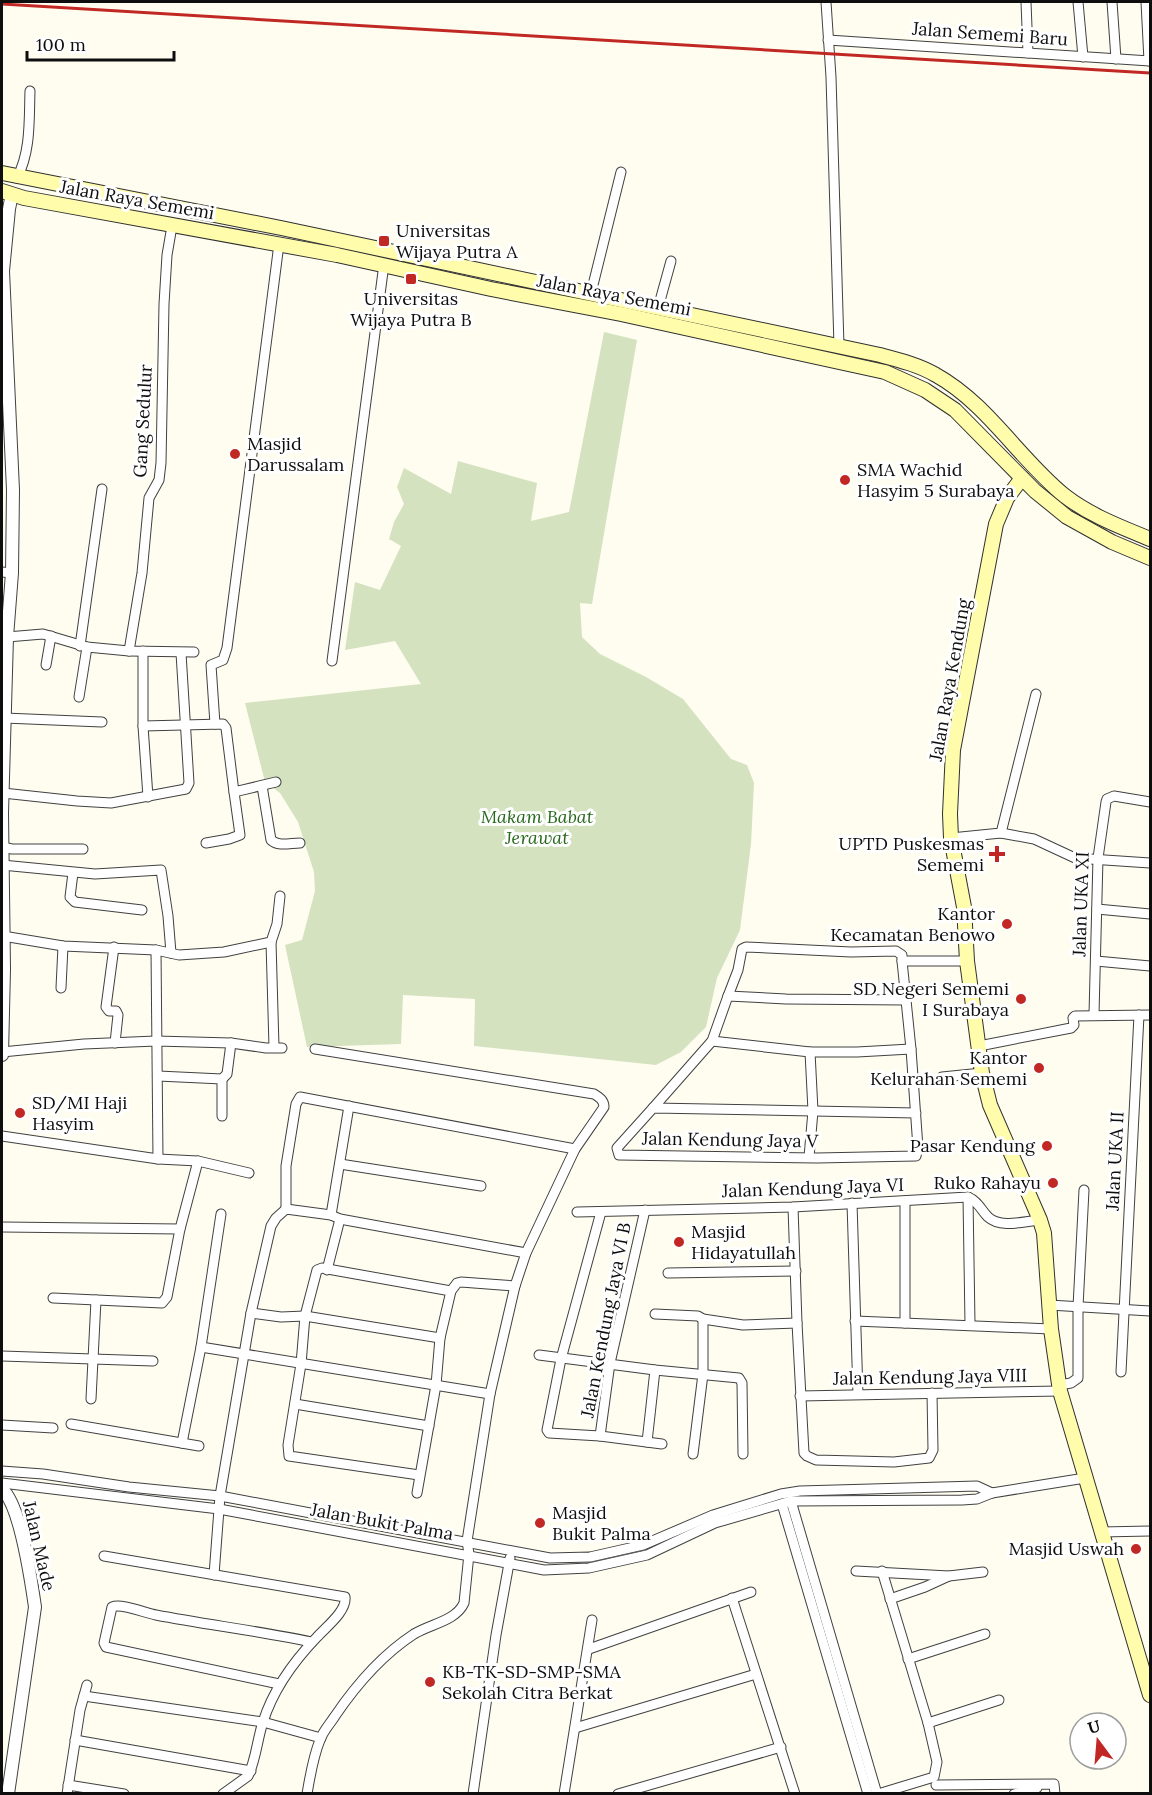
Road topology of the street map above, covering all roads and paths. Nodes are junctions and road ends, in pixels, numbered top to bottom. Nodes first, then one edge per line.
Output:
1 (826, 2) edge
2 (1026, 2) edge
3 (1078, 2) edge
4 (1112, 2) edge
5 (1146, 2) edge
6 (828, 40) junction
7 (1028, 53) junction
8 (1083, 57) junction
9 (1116, 58) junction
10 (1150, 61) edge
11 (30, 91) dead end
12 (621, 172) dead end
13 (2, 174) edge
14 (17, 177) junction
15 (7, 202) edge
16 (171, 232) junction
17 (278, 251) junction
18 (671, 261) dead end
19 (383, 271) junction
20 (493, 273) junction
21 (491, 289) junction
22 (591, 293) junction
23 (622, 307) junction
24 (658, 308) junction
25 (839, 346) junction
26 (1022, 478) junction
27 (102, 489) dead end
28 (7, 490) edge
29 (1150, 539) edge
30 (1150, 558) edge
31 (7, 572) edge
32 (51, 636) junction
33 (7, 637) junction
34 (84, 646) junction
35 (129, 651) junction
36 (143, 651) junction
37 (181, 652) junction
38 (194, 652) dead end
39 (4, 661) edge
40 (332, 661) dead end
41 (46, 665) dead end
42 (1036, 694) dead end
43 (79, 697) dead end
44 (4, 717) junction
45 (102, 722) dead end
46 (215, 724) junction
47 (186, 725) junction
48 (143, 726) junction
49 (276, 782) dead end
50 (262, 786) junction
51 (234, 792) junction
52 (3, 793) edge
53 (148, 797) junction
54 (1150, 802) edge
55 (1001, 833) junction
56 (951, 838) junction
57 (206, 843) dead end
58 (300, 843) dead end
59 (2, 847) edge
60 (84, 849) dead end
61 (1098, 858) junction
62 (1150, 863) edge
63 (2, 865) edge
64 (73, 873) junction
65 (2, 894) edge
66 (280, 896) dead end
67 (1097, 909) junction
68 (142, 910) dead end
69 (1150, 914) edge
70 (3, 936) junction
71 (271, 942) junction
72 (63, 946) junction
73 (114, 947) junction
74 (156, 950) junction
75 (171, 953) junction
76 (902, 961) junction
77 (967, 961) junction
78 (1096, 961) junction
79 (1150, 966) edge
80 (3, 969) edge
81 (61, 988) dead end
82 (728, 996) junction
83 (905, 1000) junction
84 (1094, 1014) junction
85 (1139, 1015) junction
86 (1150, 1015) edge
87 (156, 1041) junction
88 (712, 1041) junction
89 (115, 1043) junction
90 (231, 1043) junction
91 (979, 1047) junction
92 (315, 1049) dead end
93 (911, 1049) junction
94 (810, 1052) junction
95 (2, 1053) edge
96 (982, 1072) junction
97 (158, 1076) junction
98 (942, 1077) dead end
99 (222, 1079) junction
100 (349, 1106) junction
101 (653, 1108) junction
102 (813, 1111) junction
103 (916, 1113) junction
104 (222, 1116) dead end
105 (2, 1136) edge
106 (575, 1149) junction
107 (809, 1157) junction
108 (158, 1159) junction
109 (198, 1161) junction
110 (340, 1164) junction
111 (249, 1173) dead end
112 (481, 1186) dead end
113 (1084, 1190) dead end
114 (968, 1197) junction
115 (905, 1201) junction
116 (852, 1203) junction
117 (794, 1207) junction
118 (286, 1209) junction
119 (645, 1210) junction
120 (577, 1212) dead end
121 (601, 1212) junction
122 (221, 1214) dead end
123 (336, 1217) junction
124 (1040, 1220) junction
125 (2, 1227) edge
126 (180, 1229) junction
127 (526, 1253) junction
128 (327, 1270) junction
129 (796, 1271) junction
130 (668, 1273) dead end
131 (515, 1286) junction
132 (451, 1291) junction
133 (53, 1298) dead end
134 (96, 1300) junction
135 (1049, 1305) junction
136 (1078, 1307) junction
137 (1124, 1310) junction
138 (1150, 1311) edge
139 (251, 1313) junction
140 (655, 1314) dead end
141 (305, 1316) junction
142 (703, 1319) junction
143 (855, 1321) junction
144 (796, 1323) junction
145 (905, 1323) junction
146 (970, 1324) junction
147 (1051, 1329) junction
148 (440, 1338) junction
149 (201, 1347) junction
150 (245, 1354) junction
151 (2, 1356) edge
152 (539, 1356) dead end
153 (94, 1359) junction
154 (561, 1359) junction
155 (153, 1361) dead end
156 (610, 1363) junction
157 (301, 1364) junction
158 (656, 1370) junction
159 (1121, 1372) dead end
160 (703, 1374) junction
161 (436, 1385) junction
162 (1060, 1388) junction
163 (932, 1393) junction
164 (490, 1394) junction
165 (858, 1394) junction
166 (800, 1396) junction
167 (91, 1399) dead end
168 (295, 1404) junction
169 (71, 1424) dead end
170 (2, 1425) edge
171 (429, 1426) junction
172 (53, 1428) dead end
173 (600, 1436) junction
174 (647, 1442) junction
175 (182, 1443) junction
176 (662, 1444) dead end
177 (199, 1446) dead end
178 (693, 1454) dead end
179 (743, 1454) dead end
180 (2, 1471) edge
181 (419, 1475) junction
182 (1085, 1478) junction
183 (2, 1483) edge
184 (2, 1489) edge
185 (866, 1489) junction
186 (992, 1492) junction
187 (417, 1493) dead end
188 (220, 1496) junction
189 (864, 1500) junction
190 (787, 1503) junction
191 (219, 1509) junction
192 (1150, 1531) edge
193 (1101, 1532) junction
194 (467, 1541) junction
195 (643, 1545) junction
196 (506, 1549) junction
197 (473, 1555) junction
198 (104, 1556) dead end
199 (647, 1556) junction
200 (505, 1562) junction
201 (856, 1571) dead end
202 (882, 1571) junction
203 (983, 1572) dead end
204 (214, 1575) junction
205 (949, 1576) junction
206 (751, 1592) dead end
207 (732, 1598) junction
208 (890, 1599) junction
209 (592, 1620) dead end
210 (985, 1634) dead end
211 (311, 1642) junction
212 (589, 1649) junction
213 (908, 1659) junction
214 (756, 1674) junction
215 (279, 1684) junction
216 (87, 1685) dead end
217 (1150, 1695) edge
218 (84, 1696) junction
219 (999, 1700) dead end
220 (263, 1722) junction
221 (928, 1723) junction
222 (575, 1728) junction
223 (321, 1738) junction
224 (75, 1740) junction
225 (780, 1747) junction
226 (251, 1771) junction
227 (936, 1785) edge
228 (1055, 1789) edge
229 (67, 1790) edge
230 (8, 1794) edge
231 (124, 1794) edge
232 (224, 1794) edge
233 (307, 1794) edge
234 (473, 1794) edge
235 (564, 1794) edge
236 (618, 1794) edge
237 (795, 1794) edge
238 (868, 1794) edge
239 (878, 1794) edge
240 (1014, 1794) edge

1 - 6 street
2 - 7 street
3 - 8 street
4 - 9 street
5 - 10 street
6 - 7 street, Jalan Sememi Baru
6 - 25 street
7 - 8 street, Jalan Sememi Baru
8 - 9 street, Jalan Sememi Baru
9 - 10 street, Jalan Sememi Baru
11 - 14 street
12 - 22 street
13 - 14 main road, Jalan Raya Sememi
14 - 20 main road, Jalan Raya Sememi
15 - 16 main road, Jalan Raya Sememi
15 - 28 street
16 - 17 main road, Jalan Raya Sememi
16 - 35 street, Gang Sedulur
17 - 19 main road, Jalan Raya Sememi
17 - 46 street
18 - 24 street
19 - 21 main road, Jalan Raya Sememi
19 - 40 street
20 - 21 main road
20 - 22 main road, Jalan Raya Sememi
21 - 23 main road, Jalan Raya Sememi
22 - 23 main road, Jalan Raya Sememi
23 - 24 main road, Jalan Raya Sememi
23 - 26 main road, Jalan Raya Sememi
24 - 25 main road, Jalan Raya Sememi
25 - 29 main road, Jalan Raya Sememi
26 - 30 main road, Jalan Raya Sememi
26 - 56 main road, Jalan Raya Kendung
27 - 34 street
28 - 31 street
31 - 33 street
32 - 33 street
32 - 34 street
32 - 41 street
33 - 39 street
34 - 35 street
34 - 43 street
35 - 36 street
36 - 37 street
36 - 48 street
37 - 38 street
37 - 47 street
39 - 44 street
42 - 55 street
44 - 45 street
44 - 52 street
46 - 47 street
46 - 51 street
47 - 48 street
47 - 53 street
48 - 53 street
49 - 50 street
50 - 51 street
50 - 58 street
51 - 57 street
52 - 53 street
52 - 59 street
54 - 61 street, Jalan UKA XI
55 - 56 street
55 - 61 street
56 - 77 main road, Jalan Raya Kendung
59 - 60 street
59 - 63 street
61 - 62 street
61 - 67 street, Jalan UKA XI
63 - 64 street
63 - 65 street
64 - 68 street
64 - 75 street
65 - 70 street
66 - 71 street
67 - 69 street
67 - 78 street, Jalan UKA XI
70 - 72 street
70 - 80 street
71 - 75 street
71 - 90 street
72 - 73 street
72 - 81 street
73 - 74 street
73 - 89 street
74 - 75 street
74 - 87 street
76 - 77 street
76 - 82 street
76 - 83 street
77 - 91 main road, Jalan Raya Kendung
78 - 79 street
78 - 84 street, Jalan UKA XI
80 - 95 street
82 - 83 street
82 - 88 street
83 - 93 street
84 - 85 street
84 - 91 street
85 - 86 street
85 - 137 street, Jalan UKA II
87 - 89 street
87 - 90 street
87 - 97 street
88 - 94 street
88 - 101 street
89 - 95 street
90 - 99 street
91 - 96 main road, Jalan Raya Kendung
92 - 106 street
93 - 94 street
93 - 103 street
94 - 102 street
96 - 98 street
96 - 124 main road, Jalan Raya Kendung
97 - 99 street
97 - 108 street
99 - 104 street
100 - 106 street
100 - 110 street
100 - 118 street
101 - 102 street, Jalan Kendung Jaya V
101 - 107 street, Jalan Kendung Jaya V
102 - 103 street, Jalan Kendung Jaya V
102 - 107 street
103 - 107 street, Jalan Kendung Jaya V
105 - 108 street
106 - 127 street
108 - 109 street
109 - 111 street
109 - 126 street
110 - 112 street
110 - 123 street
113 - 136 street
114 - 115 street, Jalan Kendung Jaya VI
114 - 124 street
114 - 146 street
115 - 116 street, Jalan Kendung Jaya VI
115 - 145 street
116 - 117 street, Jalan Kendung Jaya VI
116 - 143 street
117 - 119 street, Jalan Kendung Jaya VI
117 - 129 street
118 - 123 street
118 - 139 street
119 - 121 street, Jalan Kendung Jaya VI
119 - 156 street, Jalan Kendung Jaya VI B
120 - 121 street, Jalan Kendung Jaya VI
121 - 154 street
122 - 149 street
123 - 127 street
123 - 128 street
124 - 135 main road, Jalan Raya Kendung
125 - 126 street
126 - 134 street
127 - 131 street
128 - 132 street
128 - 141 street
129 - 130 street
129 - 144 street
131 - 132 street
131 - 164 street
132 - 148 street
133 - 134 street
134 - 153 street
135 - 136 street
135 - 147 main road, Jalan Raya Kendung
136 - 137 street
136 - 162 street
137 - 138 street
137 - 159 street, Jalan UKA II
139 - 141 street
139 - 150 street
140 - 142 street
141 - 148 street
141 - 157 street
142 - 144 street
142 - 160 street
143 - 145 street
143 - 165 street
144 - 166 street
145 - 146 street
146 - 147 street
147 - 162 main road, Jalan Raya Kendung
148 - 161 street
149 - 150 street
149 - 175 street
150 - 157 street
150 - 188 street
151 - 153 street
152 - 154 street
153 - 155 street
153 - 167 street
154 - 156 street
154 - 173 street
156 - 158 street
156 - 173 street, Jalan Kendung Jaya VI B
157 - 161 street
157 - 168 street
158 - 160 street
158 - 174 street
160 - 178 street
160 - 179 street
161 - 164 street
161 - 171 street
162 - 163 street, Jalan Kendung Jaya VIII
162 - 182 main road, Jalan Raya Kendung
163 - 165 street, Jalan Kendung Jaya VIII
163 - 166 street
164 - 194 street
165 - 166 street, Jalan Kendung Jaya VIII
168 - 171 street
168 - 181 street
169 - 175 street
170 - 172 street
171 - 181 street
173 - 174 street
174 - 176 street
175 - 177 street
180 - 188 street, Jalan Bukit Palma
181 - 187 street
182 - 186 street
182 - 193 main road, Jalan Raya Kendung
183 - 191 street, Jalan Bukit Palma
184 - 230 street, Jalan Made
185 - 186 street, Jalan Bukit Palma
185 - 189 street
185 - 195 street, Jalan Bukit Palma
186 - 189 street
188 - 191 street
188 - 194 street, Jalan Bukit Palma
189 - 190 street
190 - 199 street
190 - 238 street
190 - 239 street
191 - 197 street, Jalan Bukit Palma
191 - 204 street
192 - 193 street
193 - 217 main road, Jalan Raya Kendung
194 - 196 street, Jalan Bukit Palma
194 - 197 street
195 - 196 street, Jalan Bukit Palma
195 - 199 street
196 - 200 street
197 - 200 street
197 - 223 street, Jalan Bukit Palma
198 - 204 street
199 - 200 street
200 - 234 street
201 - 202 street
202 - 205 street
202 - 208 street
203 - 205 street
204 - 211 street
205 - 208 street
206 - 207 street
207 - 212 street
207 - 214 street
208 - 213 street
209 - 212 street
210 - 213 street
211 - 215 street
211 - 215 street
212 - 222 street
213 - 221 street
214 - 222 street
214 - 225 street
215 - 220 street
216 - 218 street
218 - 220 street
218 - 224 street
219 - 221 street
220 - 223 street
220 - 226 street
221 - 227 street
222 - 235 street
223 - 233 street, Jalan Bukit Palma
224 - 226 street
224 - 229 street
225 - 236 street
225 - 237 street
226 - 232 street
227 - 228 street
227 - 239 street
228 - 240 street
229 - 231 street

